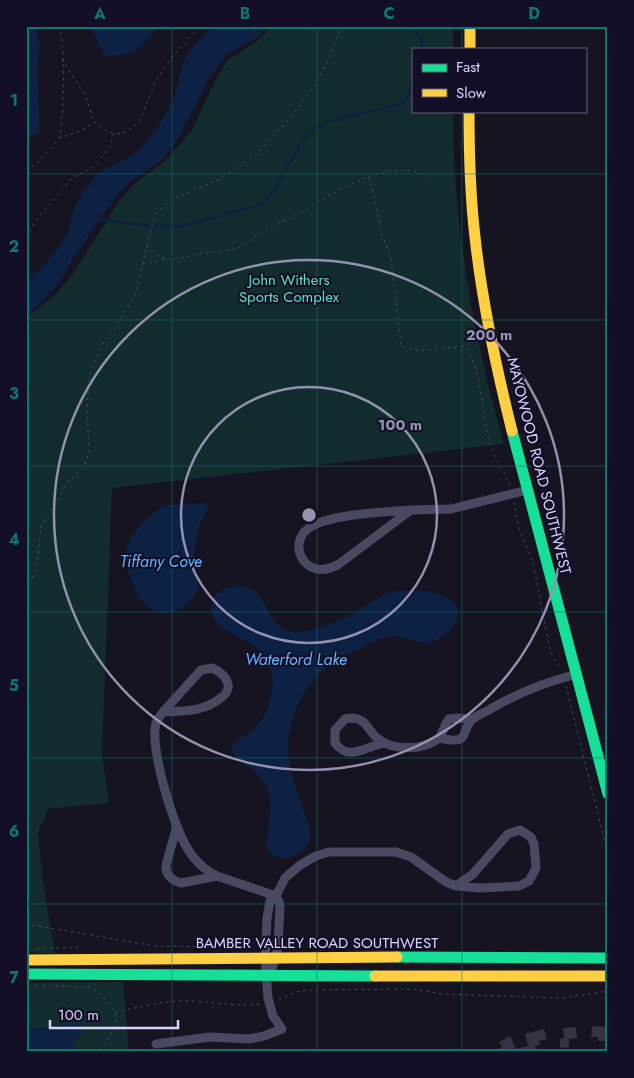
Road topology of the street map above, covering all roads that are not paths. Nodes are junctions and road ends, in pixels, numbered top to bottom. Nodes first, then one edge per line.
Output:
1 (470, 26) edge
2 (470, 48) edge
3 (470, 112) edge
4 (528, 490) junction
5 (411, 510) junction
6 (576, 674) junction
7 (163, 712) junction
8 (472, 719) junction
9 (440, 738) junction
10 (385, 743) junction
11 (608, 794) edge
12 (177, 826) junction
13 (217, 876) junction
14 (456, 886) junction
15 (276, 896) junction
16 (30, 955) edge
17 (277, 957) junction
18 (265, 958) junction
19 (608, 958) edge
20 (26, 974) edge
21 (267, 976) junction
22 (608, 976) edge
23 (156, 1044) dead end

1 - 2 main road
3 - 4 main road, MAYOWOOD ROAD SOUTHWEST
4 - 5 street
4 - 6 main road, MAYOWOOD ROAD SOUTHWEST
5 - 5 street
6 - 8 street
6 - 11 main road, MAYOWOOD ROAD SOUTHWEST
7 - 7 street
7 - 12 street
8 - 9 street
8 - 9 street
9 - 10 street
10 - 10 street
12 - 13 street
12 - 13 street
13 - 15 street
14 - 14 street
14 - 15 street
15 - 17 street
15 - 18 street
16 - 18 main road, BAMBER VALLEY ROAD SOUTHWEST
17 - 18 main road, BAMBER VALLEY ROAD SOUTHWEST
17 - 19 main road, BAMBER VALLEY ROAD SOUTHWEST
17 - 21 street
18 - 21 street
20 - 21 main road
21 - 22 main road
21 - 23 street

